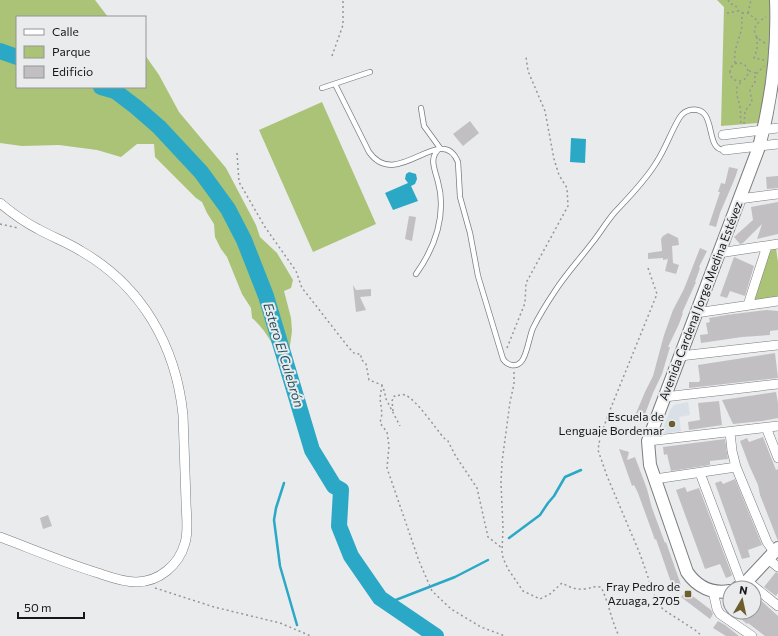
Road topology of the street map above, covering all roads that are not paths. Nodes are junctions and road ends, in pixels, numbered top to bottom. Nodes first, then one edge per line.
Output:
1 (776, 4) edge
2 (370, 72) dead end
3 (335, 84) junction
4 (322, 88) dead end
5 (421, 108) dead end
6 (778, 128) edge
7 (764, 130) junction
8 (723, 135) dead end
9 (778, 144) edge
10 (759, 147) junction
11 (440, 148) junction
12 (725, 150) joint
13 (778, 194) edge
14 (739, 199) junction
15 (0, 203) edge
16 (778, 244) edge
17 (767, 246) junction
18 (719, 253) junction
19 (416, 274) dead end
20 (778, 301) edge
21 (748, 305) junction
22 (696, 313) junction
23 (778, 345) edge
24 (680, 356) junction
25 (778, 384) edge
26 (664, 397) junction
27 (778, 426) edge
28 (766, 428) junction
29 (730, 432) junction
30 (648, 442) junction
31 (778, 458) edge
32 (736, 467) junction
33 (700, 473) junction
34 (655, 480) junction
35 (0, 537) edge
36 (773, 553) edge
37 (778, 567) edge
38 (740, 580) edge
39 (747, 580) edge
40 (713, 591) junction
41 (722, 591) edge
42 (762, 597) edge
43 (778, 606) edge
44 (752, 636) edge

1 - 7 street, Avenida Cardenal Jorge Medina Estévez
2 - 3 lane
3 - 4 lane
3 - 11 lane
5 - 11 lane
6 - 7 street
7 - 8 street
7 - 10 street, Avenida Cardenal Jorge Medina Estévez
9 - 10 street
10 - 12 street
10 - 14 street, Avenida Cardenal Jorge Medina Estévez
11 - 12 lane
11 - 19 lane
13 - 14 street
14 - 18 street, Avenida Cardenal Jorge Medina Estévez
15 - 35 street
16 - 17 street
17 - 18 street
17 - 21 street
18 - 22 street, Avenida Cardenal Jorge Medina Estévez
20 - 21 street
21 - 22 street
22 - 24 street, Avenida Cardenal Jorge Medina Estévez
23 - 24 street
24 - 26 street, Avenida Cardenal Jorge Medina Estévez
25 - 26 street
26 - 30 street, Avenida Cardenal Jorge Medina Estévez
27 - 28 street
28 - 29 street
28 - 31 street
29 - 30 street
29 - 32 street
30 - 34 street, Avenida Cardenal Jorge Medina Estévez
32 - 33 street
32 - 36 street
33 - 34 street
33 - 38 street
34 - 40 street, Avenida Cardenal Jorge Medina Estévez
36 - 37 street
36 - 39 street
40 - 41 street, Avenida Cardenal Jorge Medina Estévez
40 - 44 street
42 - 43 street

